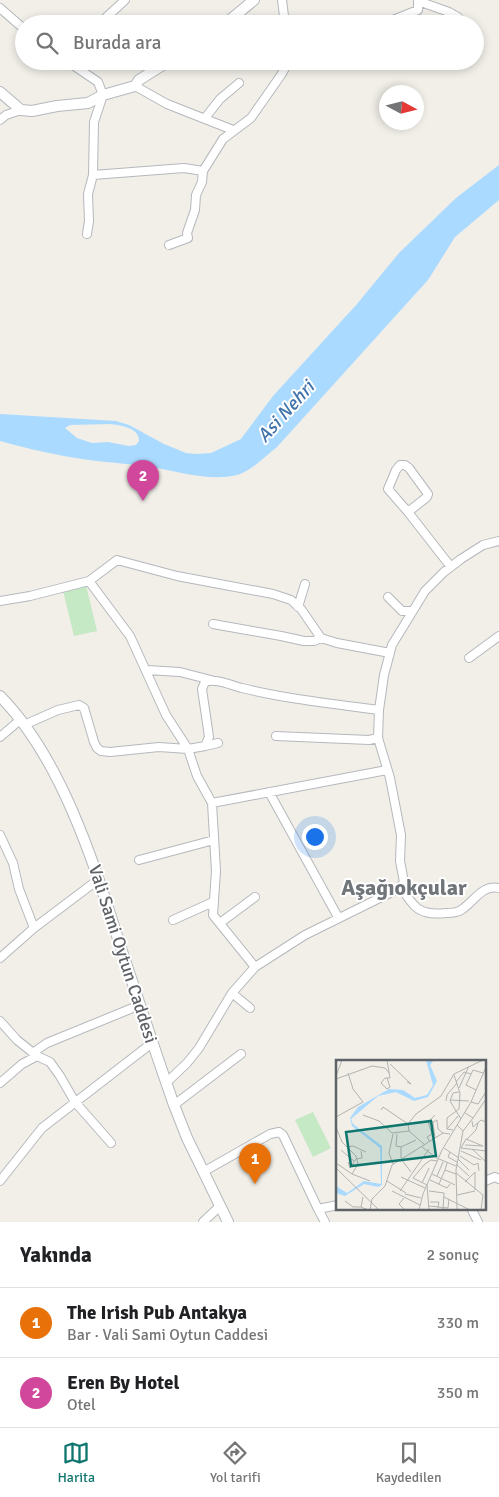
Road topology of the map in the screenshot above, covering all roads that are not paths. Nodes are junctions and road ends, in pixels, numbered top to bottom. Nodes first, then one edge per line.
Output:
1 (125, 0) edge
2 (254, 0) edge
3 (282, 0) edge
4 (418, 0) edge
5 (0, 8) edge
6 (109, 15) edge
7 (236, 15) edge
8 (283, 15) edge
9 (406, 15) edge
10 (454, 15) edge
11 (15, 21) edge
12 (80, 70) edge
13 (155, 70) edge
14 (284, 70) edge
15 (238, 83) dead end
16 (135, 86) junction
17 (0, 92) edge
18 (103, 95) junction
19 (21, 110) junction
20 (204, 118) junction
21 (0, 120) edge
22 (233, 130) junction
23 (203, 171) junction
24 (92, 175) junction
25 (87, 234) dead end
26 (169, 245) dead end
27 (408, 512) junction
28 (498, 543) edge
29 (451, 567) junction
30 (89, 581) junction
31 (305, 584) dead end
32 (388, 598) dead end
33 (0, 601) edge
34 (298, 607) junction
35 (412, 612) junction
36 (213, 624) dead end
37 (499, 636) edge
38 (320, 638) junction
39 (390, 653) junction
40 (469, 658) dead end
41 (147, 670) junction
42 (211, 680) junction
43 (0, 696) edge
44 (379, 710) junction
45 (22, 723) junction
46 (276, 736) dead end
47 (0, 737) edge
48 (378, 738) junction
49 (218, 743) dead end
50 (205, 746) junction
51 (188, 749) junction
52 (387, 770) junction
53 (269, 792) junction
54 (212, 803) junction
55 (0, 835) edge
56 (214, 840) junction
57 (139, 860) dead end
58 (98, 879) junction
59 (400, 886) junction
60 (499, 887) edge
61 (255, 897) dead end
62 (213, 902) junction
63 (338, 918) junction
64 (173, 920) dead end
65 (220, 923) junction
66 (34, 928) junction
67 (0, 958) edge
68 (255, 967) junction
69 (232, 993) junction
70 (140, 1005) junction
71 (250, 1008) dead end
72 (0, 1022) edge
73 (152, 1043) junction
74 (36, 1054) junction
75 (241, 1054) dead end
76 (0, 1083) edge
77 (166, 1083) junction
78 (75, 1102) junction
79 (174, 1105) junction
80 (111, 1143) dead end
81 (204, 1172) junction
82 (498, 1177) edge
83 (0, 1181) edge
84 (486, 1181) edge
85 (336, 1205) edge
86 (220, 1206) junction
87 (318, 1208) junction
88 (472, 1210) edge
89 (204, 1222) edge
90 (228, 1222) edge
91 (325, 1222) edge
92 (478, 1222) edge

1 - 6 street
2 - 7 street
3 - 8 street
4 - 9 street
4 - 10 street
5 - 11 street
12 - 18 street
13 - 16 street
14 - 22 street
15 - 20 street
16 - 18 street
16 - 20 street
17 - 19 street
18 - 19 street
18 - 24 street
19 - 21 street
20 - 22 street
22 - 23 street
23 - 24 street
23 - 26 street
24 - 25 street
27 - 27 street
27 - 29 street
28 - 29 street
29 - 35 street
30 - 33 street
30 - 34 street
30 - 41 street
31 - 34 street
32 - 35 street
34 - 38 street
35 - 39 street
36 - 38 street
37 - 40 street
38 - 39 street
39 - 44 street
41 - 42 street
41 - 51 street
42 - 44 street
42 - 50 street
43 - 45 street, Vali Sami Oytun Caddesi
44 - 48 street
45 - 47 street
45 - 51 street
45 - 58 street, Vali Sami Oytun Caddesi
46 - 48 street
48 - 52 street
49 - 50 street
50 - 51 street
51 - 54 street
52 - 53 street
52 - 59 street
53 - 54 street
53 - 63 street
54 - 56 street
55 - 66 street
56 - 57 street
56 - 62 street
58 - 66 street
58 - 70 street, Vali Sami Oytun Caddesi
59 - 60 street
59 - 63 street
61 - 65 street
62 - 64 street
62 - 65 street
63 - 68 street
65 - 68 street
66 - 67 street
68 - 69 street
69 - 71 street
69 - 77 street
70 - 73 street, Vali Sami Oytun Caddesi
70 - 74 street
72 - 74 street
73 - 77 street, Vali Sami Oytun Caddesi
73 - 78 street
74 - 76 street
74 - 78 street
75 - 79 street
77 - 79 street, Vali Sami Oytun Caddesi
78 - 80 street
78 - 83 street
79 - 81 street, Vali Sami Oytun Caddesi
81 - 86 street, Vali Sami Oytun Caddesi
81 - 87 street
82 - 84 street
85 - 87 street
86 - 89 street
86 - 90 street, Vali Sami Oytun Caddesi
87 - 91 street
88 - 92 street

